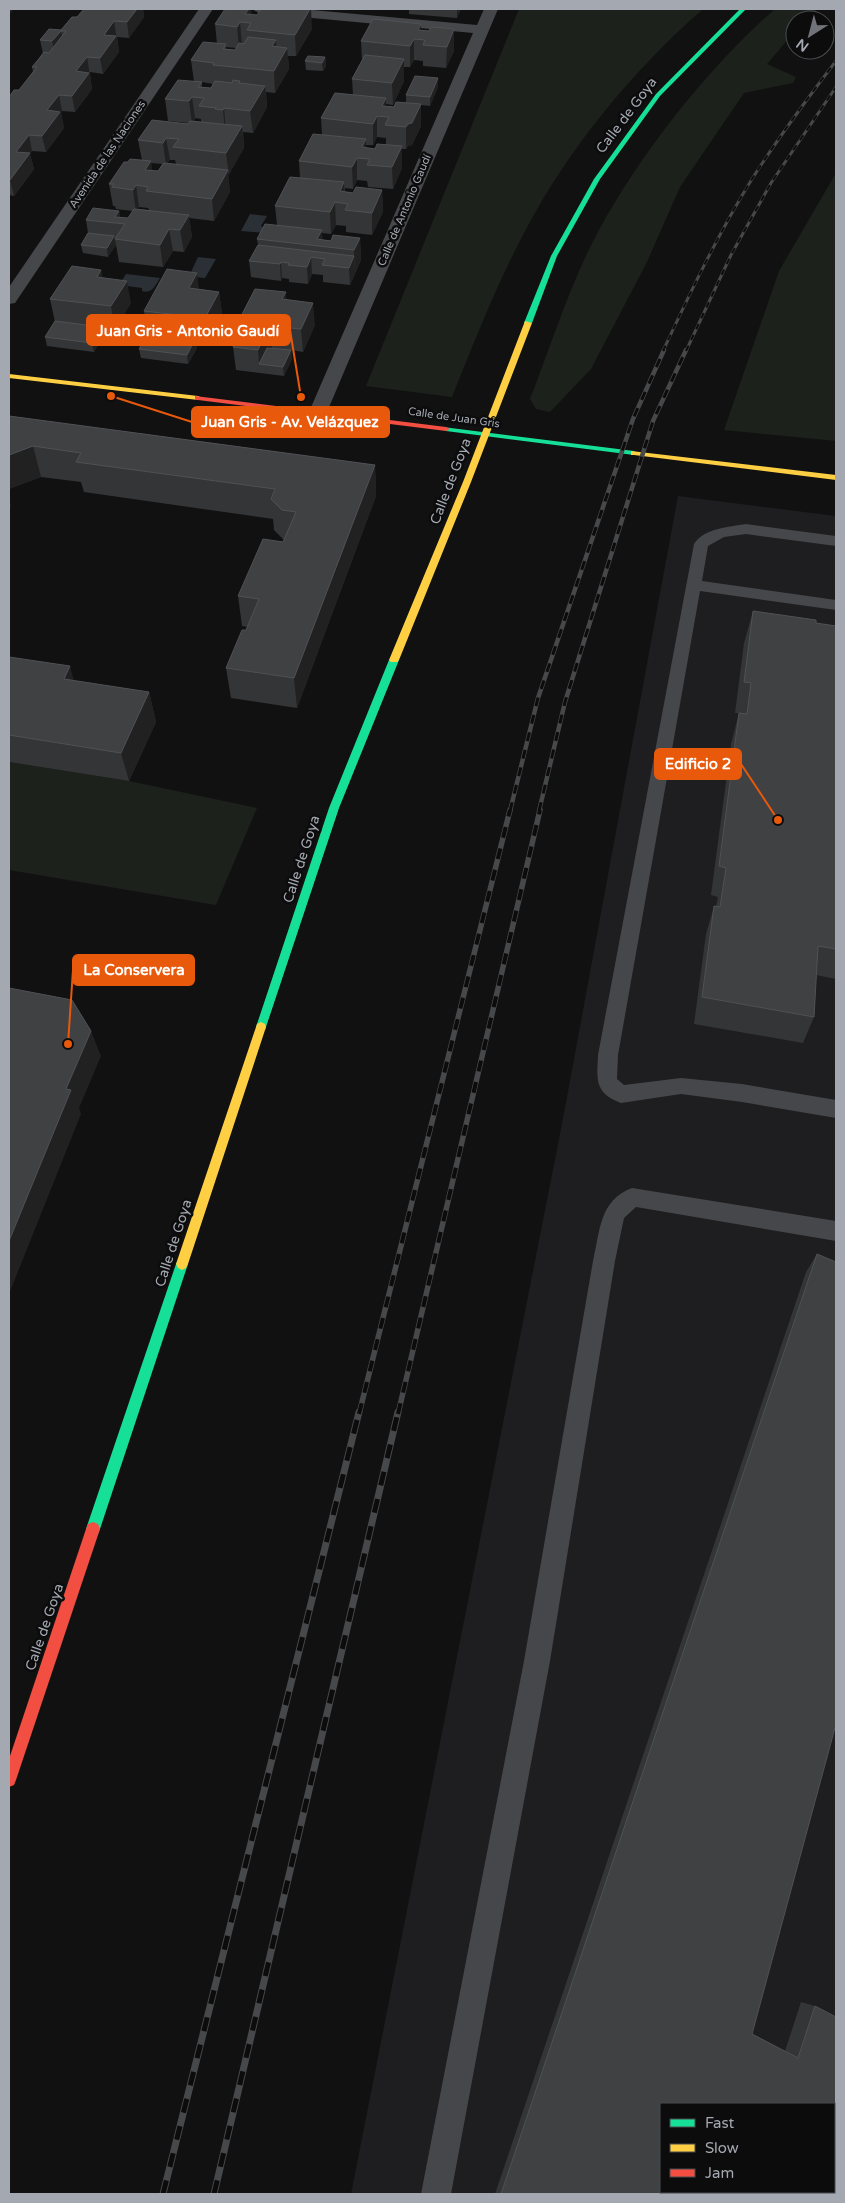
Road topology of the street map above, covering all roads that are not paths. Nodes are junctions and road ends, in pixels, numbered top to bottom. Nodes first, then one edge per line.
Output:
1 (206, 9) edge
2 (259, 9) edge
3 (491, 9) edge
4 (743, 9) edge
5 (482, 30) junction
6 (9, 299) edge
7 (9, 376) edge
8 (318, 412) junction
9 (485, 434) junction
10 (836, 478) edge
11 (836, 541) edge
12 (693, 585) junction
13 (836, 604) edge
14 (836, 1109) edge
15 (836, 1231) edge
16 (9, 1780) edge
17 (436, 2194) edge

1 - 6 street, Avenida de las Naciones
2 - 5 street
3 - 5 street, Calle de Antonio Gaudí
4 - 9 street, Calle de Goya
5 - 8 street, Calle de Antonio Gaudí
7 - 8 street, Calle de Juan Gris
8 - 9 street, Calle de Juan Gris
9 - 10 street, Calle de Juan Gris
9 - 16 street, Calle de Goya
11 - 12 lane
12 - 13 lane
12 - 14 lane
15 - 17 lane

